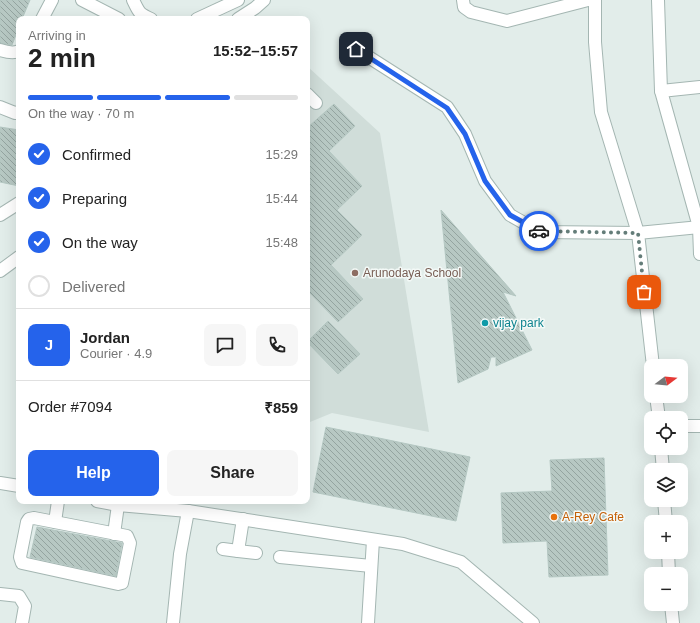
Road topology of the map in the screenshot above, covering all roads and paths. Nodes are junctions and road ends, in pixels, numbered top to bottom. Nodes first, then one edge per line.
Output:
1 (52, 0) edge
2 (82, 0) edge
3 (133, 0) edge
4 (238, 0) edge
5 (264, 0) edge
6 (463, 0) edge
7 (588, 0) edge
8 (595, 0) edge
9 (658, 0) edge
10 (44, 16) edge
11 (113, 16) edge
12 (144, 16) edge
13 (203, 16) edge
14 (243, 16) edge
15 (356, 49) dead end
16 (0, 50) edge
17 (16, 52) edge
18 (700, 87) edge
19 (661, 91) junction
20 (0, 107) edge
21 (16, 113) edge
22 (16, 205) edge
23 (0, 215) edge
24 (699, 227) edge
25 (638, 233) junction
26 (700, 254) edge
27 (16, 259) edge
28 (0, 271) edge
29 (652, 359) edge
30 (688, 426) edge
31 (700, 426) edge
32 (0, 483) edge
33 (16, 486) edge
34 (58, 504) edge
35 (113, 504) edge
36 (118, 505) junction
37 (188, 511) junction
38 (243, 520) junction
39 (55, 522) junction
40 (114, 534) junction
41 (373, 540) junction
42 (223, 549) dead end
43 (238, 551) junction
44 (256, 553) dead end
45 (280, 557) dead end
46 (371, 566) junction
47 (0, 594) edge
48 (672, 611) edge
49 (22, 623) edge
50 (173, 623) edge
51 (368, 623) edge
52 (533, 623) edge
53 (673, 623) edge

1 - 10 street
2 - 11 street
3 - 12 street
4 - 13 street
5 - 14 street
6 - 7 street
8 - 25 street
9 - 19 street
15 - 25 street
16 - 17 street
18 - 19 street
19 - 24 street
20 - 21 street
22 - 23 street
24 - 25 street
24 - 26 street
25 - 29 street
27 - 28 street
30 - 31 street
32 - 33 street
34 - 39 street
35 - 36 street
36 - 37 street
36 - 40 street
37 - 38 street
37 - 50 street
38 - 41 street
38 - 43 street
39 - 40 street
39 - 40 street
41 - 46 street
41 - 52 street
42 - 43 street
43 - 44 street
45 - 46 street
46 - 51 street
47 - 49 street
48 - 53 street

